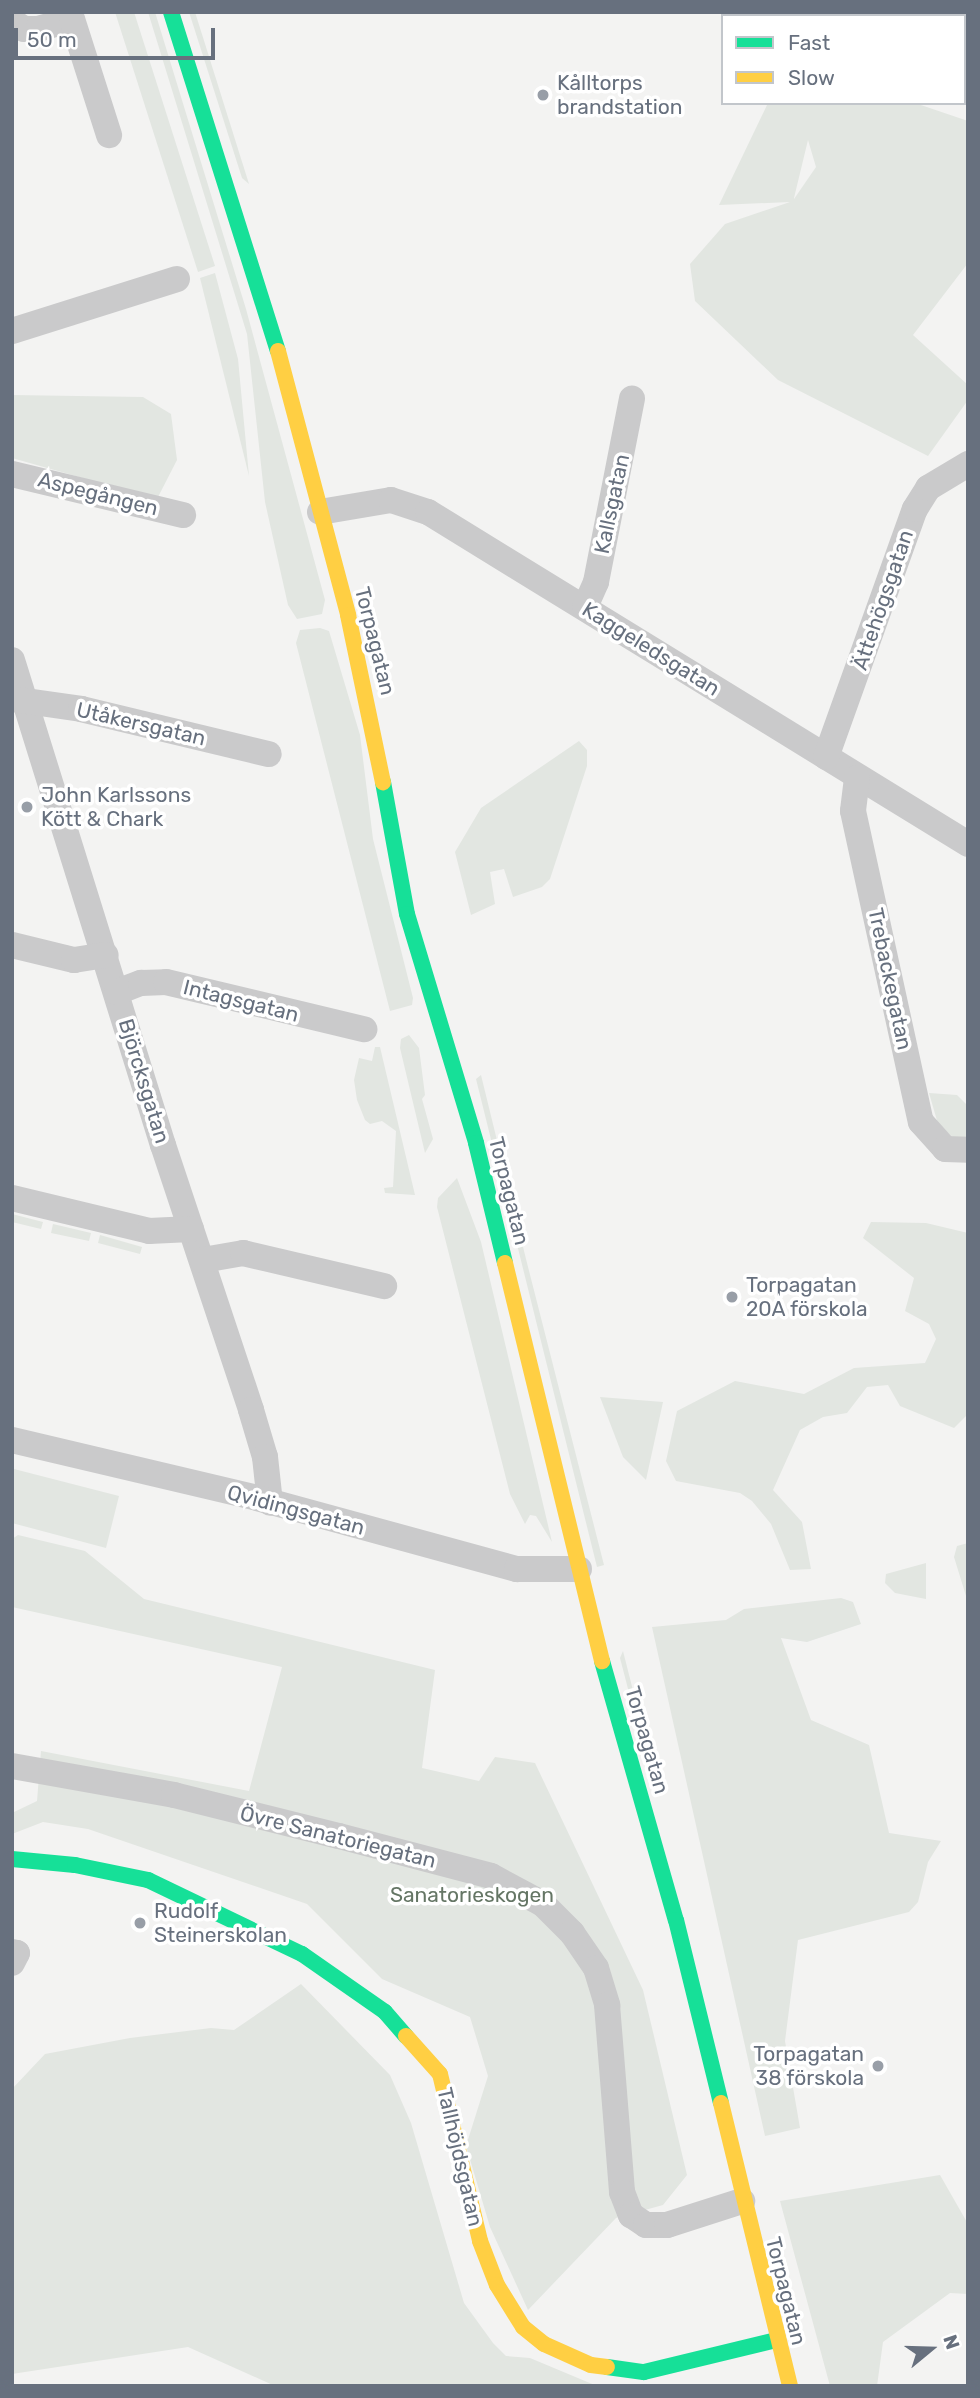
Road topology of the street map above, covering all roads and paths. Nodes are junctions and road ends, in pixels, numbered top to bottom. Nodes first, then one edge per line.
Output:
1 (171, 12) edge
2 (12, 21) edge
3 (109, 135) dead end
4 (177, 279) dead end
5 (12, 331) edge
6 (632, 398) dead end
7 (968, 464) edge
8 (12, 474) edge
9 (320, 512) junction
10 (183, 515) dead end
11 (584, 607) junction
12 (12, 660) edge
13 (18, 701) edge
14 (269, 754) dead end
15 (826, 757) junction
16 (857, 778) junction
17 (968, 844) edge
18 (12, 945) edge
19 (106, 955) junction
20 (117, 992) junction
21 (364, 1030) dead end
22 (968, 1150) edge
23 (12, 1198) edge
24 (191, 1229) junction
25 (203, 1260) junction
26 (384, 1286) dead end
27 (12, 1440) edge
28 (270, 1503) junction
29 (579, 1569) junction
30 (12, 1766) edge
31 (12, 1859) edge
32 (12, 1952) edge
33 (12, 1963) edge
34 (742, 2201) junction
35 (776, 2340) junction
36 (790, 2386) edge

1 - 9 street, Torpagatan
2 - 3 street
4 - 5 street
6 - 11 street, Kallsgatan
7 - 15 street, Ättehögsgatan
8 - 10 street, Aspegången
9 - 11 street, Kaggeledsgatan
9 - 29 street, Torpagatan
11 - 15 street, Kaggeledsgatan
12 - 13 street, Björcksgatan
13 - 14 street, Utåkersgatan
13 - 19 street, Björcksgatan
15 - 16 street, Kaggeledsgatan
16 - 17 street, Kaggeledsgatan
16 - 22 street, Trebackegatan
18 - 19 street
19 - 20 street, Björcksgatan
20 - 21 street, Intagsgatan
20 - 24 street, Björcksgatan
23 - 24 street
24 - 25 street, Björcksgatan
25 - 26 street
25 - 28 street, Björcksgatan
27 - 28 street, Qvidingsgatan
28 - 29 street, Qvidingsgatan
29 - 34 street, Torpagatan
30 - 34 street, Övre Sanatoriegatan
31 - 35 street, Tallhöjdsgatan
32 - 33 street
34 - 35 street, Torpagatan
35 - 36 street, Torpagatan

